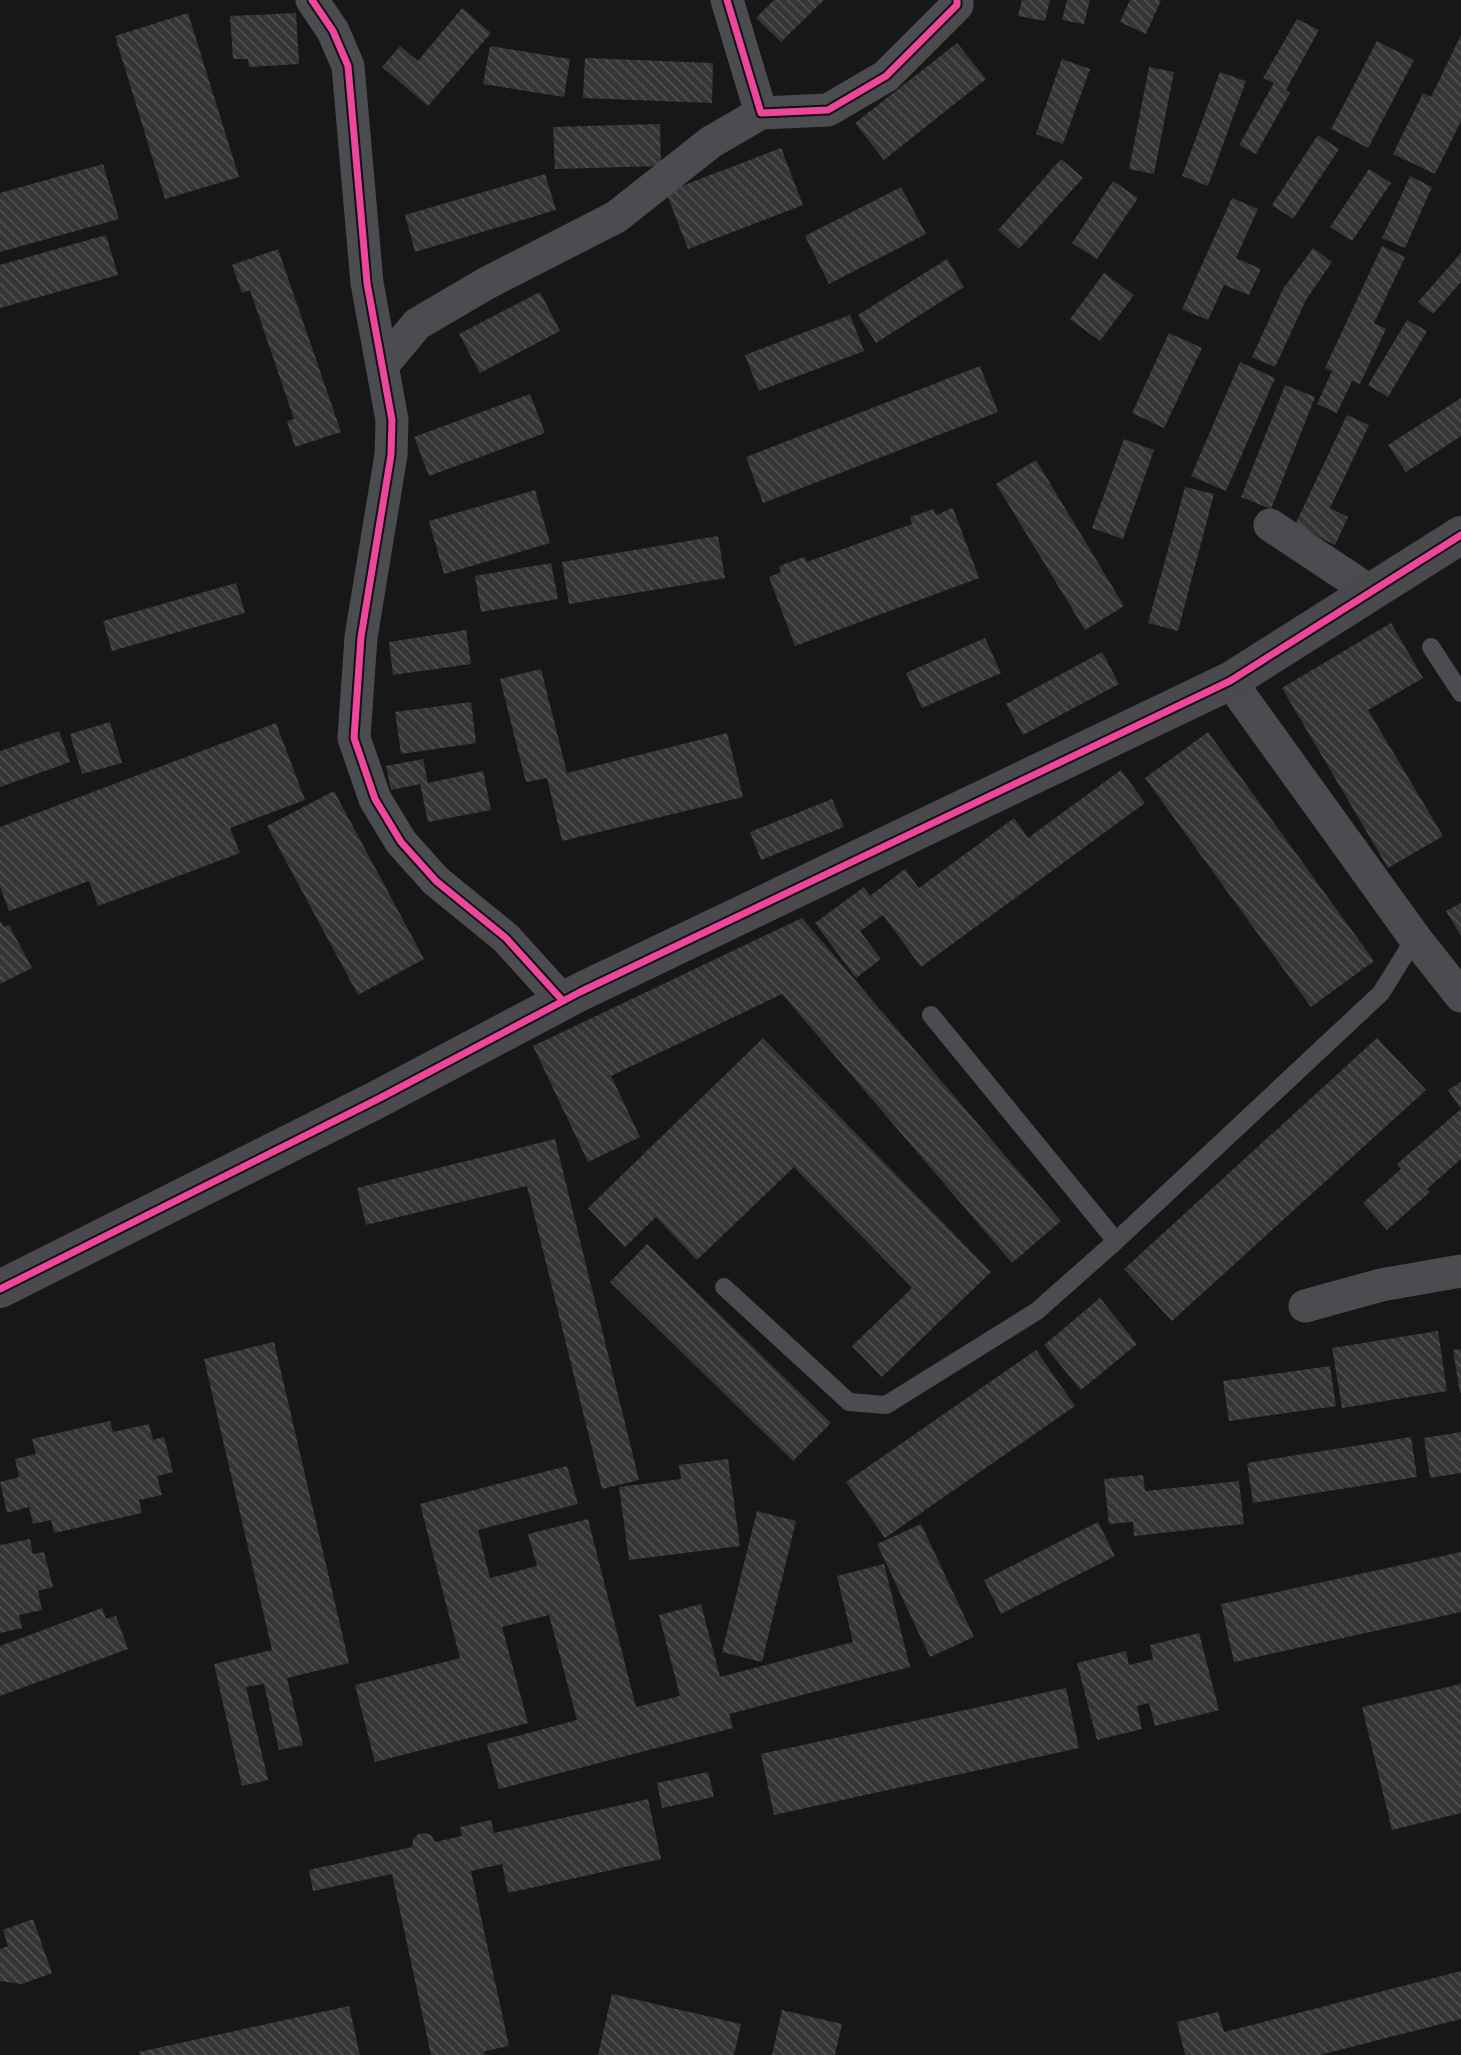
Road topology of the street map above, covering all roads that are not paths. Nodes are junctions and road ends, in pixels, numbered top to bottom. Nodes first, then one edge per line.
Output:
1 (312, 0) edge
2 (727, 0) edge
3 (957, 0) edge
4 (761, 113) junction
5 (382, 366) junction
6 (1270, 525) dead end
7 (1461, 535) edge
8 (1371, 592) junction
9 (1431, 647) dead end
10 (1230, 681) junction
11 (1461, 693) edge
12 (1415, 938) junction
13 (1461, 996) edge
14 (563, 1001) junction
15 (931, 1016) dead end
16 (1116, 1241) junction
17 (1461, 1270) edge
18 (724, 1287) dead end
19 (0, 1289) edge
20 (1305, 1306) dead end

1 - 5 street
2 - 4 street
3 - 4 street
4 - 5 street
5 - 14 street
6 - 8 street
7 - 8 street
8 - 10 street
9 - 11 lane
10 - 12 street
10 - 14 street
12 - 13 street
12 - 16 lane
14 - 19 street
15 - 16 lane
16 - 18 lane
17 - 20 street

